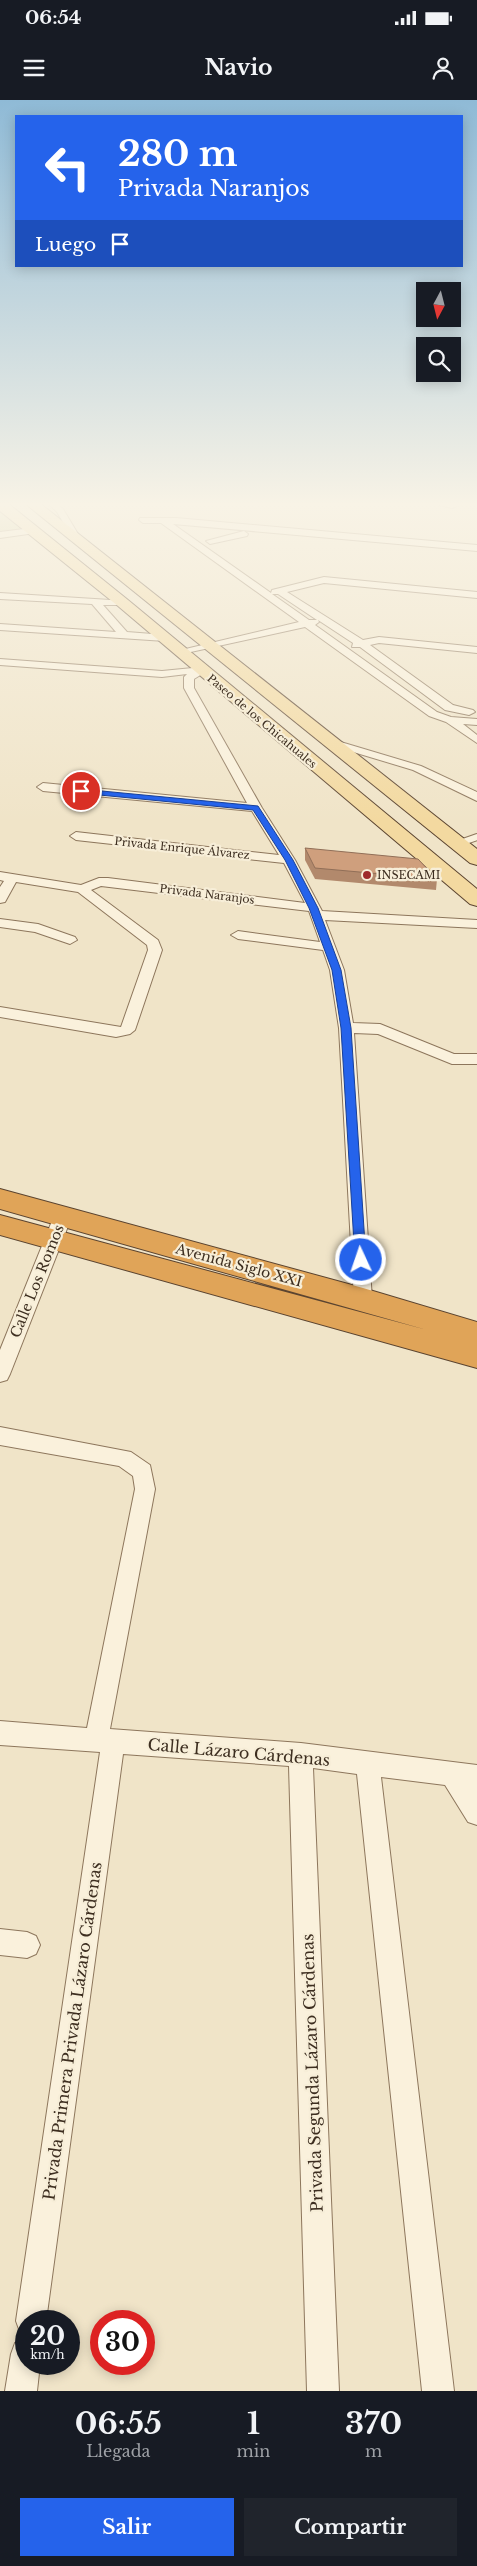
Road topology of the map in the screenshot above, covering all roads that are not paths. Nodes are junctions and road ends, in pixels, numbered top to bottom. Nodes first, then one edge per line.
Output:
1 (101, 608) edge
2 (129, 608) edge
3 (164, 608) edge
4 (285, 608) edge
5 (308, 608) edge
6 (317, 613) junction
7 (139, 616) junction
8 (326, 619) junction
9 (112, 620) junction
10 (304, 620) junction
11 (0, 627) edge
12 (125, 636) junction
13 (209, 643) junction
14 (362, 644) junction
15 (173, 646) junction
16 (344, 648) junction
17 (477, 650) edge
18 (0, 662) edge
19 (201, 670) junction
20 (477, 713) edge
21 (453, 715) junction
22 (477, 722) edge
23 (474, 734) edge
24 (334, 742) junction
25 (43, 787) dead end
26 (477, 797) edge
27 (256, 808) junction
28 (76, 836) dead end
29 (477, 837) edge
30 (457, 844) junction
31 (477, 859) edge
32 (289, 860) junction
33 (441, 870) junction
34 (6, 877) edge
35 (477, 882) edge
36 (82, 889) junction
37 (0, 899) edge
38 (477, 900) edge
39 (315, 911) junction
40 (0, 923) edge
41 (477, 924) edge
42 (238, 935) dead end
43 (70, 940) dead end
44 (329, 947) junction
45 (0, 1012) edge
46 (346, 1028) junction
47 (477, 1058) edge
48 (0, 1199) edge
49 (0, 1225) edge
50 (58, 1228) junction
51 (365, 1300) junction
52 (477, 1318) edge
53 (477, 1355) edge
54 (0, 1374) edge
55 (0, 1436) edge
56 (0, 1733) edge
57 (104, 1741) junction
58 (301, 1755) junction
59 (368, 1764) junction
60 (452, 1774) junction
61 (477, 1778) edge
62 (477, 1813) edge
63 (0, 1942) edge
64 (26, 1945) dead end
65 (32, 2310) edge
66 (23, 2375) edge
67 (21, 2391) edge
68 (323, 2391) edge
69 (438, 2391) edge

1 - 9 street
2 - 7 main road, Paseo de los Chicahuales
3 - 13 main road, Paseo de los Chicahuales
4 - 10 street
5 - 6 street
6 - 8 street
6 - 10 street
7 - 9 street
7 - 15 main road, Paseo de los Chicahuales
8 - 10 street
8 - 14 street
9 - 12 street
10 - 13 street
10 - 16 street
11 - 12 street
12 - 15 street
13 - 15 street
13 - 24 main road, Paseo de los Chicahuales
14 - 16 street
14 - 17 street
14 - 21 street
15 - 19 main road, Paseo de los Chicahuales
16 - 21 street
18 - 19 street
19 - 27 street
19 - 33 main road, Paseo de los Chicahuales
20 - 21 street
21 - 22 street
21 - 23 street
24 - 26 street
24 - 30 main road, Paseo de los Chicahuales
25 - 27 street
27 - 32 street
28 - 32 street, Privada Enrique Álvarez
29 - 30 lane
30 - 31 main road, Paseo de los Chicahuales
32 - 39 street
33 - 35 main road
33 - 38 main road, Paseo de los Chicahuales
34 - 36 street
34 - 37 street
36 - 39 street, Privada Naranjos
36 - 45 street
39 - 41 street, Privada Naranjos
39 - 44 street
40 - 43 street
42 - 44 street
44 - 46 street
46 - 47 street
46 - 51 street
48 - 50 highway, Avenida Siglo XXI
49 - 50 highway, Avenida Siglo XXI
50 - 51 highway, Avenida Siglo XXI
50 - 53 highway, Avenida Siglo XXI
50 - 54 street, Calle Los Romos
51 - 52 highway
51 - 53 highway, Avenida Siglo XXI
55 - 57 street, Privada Primera Privada Lázaro Cárdenas
56 - 57 street, Calle Lázaro Cárdenas
57 - 58 street, Calle Lázaro Cárdenas
57 - 65 street, Privada Primera Privada Lázaro Cárdenas
58 - 59 street, Calle Lázaro Cárdenas
58 - 68 street, Privada Segunda Lázaro Cárdenas
59 - 60 street, Calle Lázaro Cárdenas
59 - 69 street
60 - 61 street, Calle Lázaro Cárdenas
60 - 62 street
63 - 64 street
66 - 67 street

